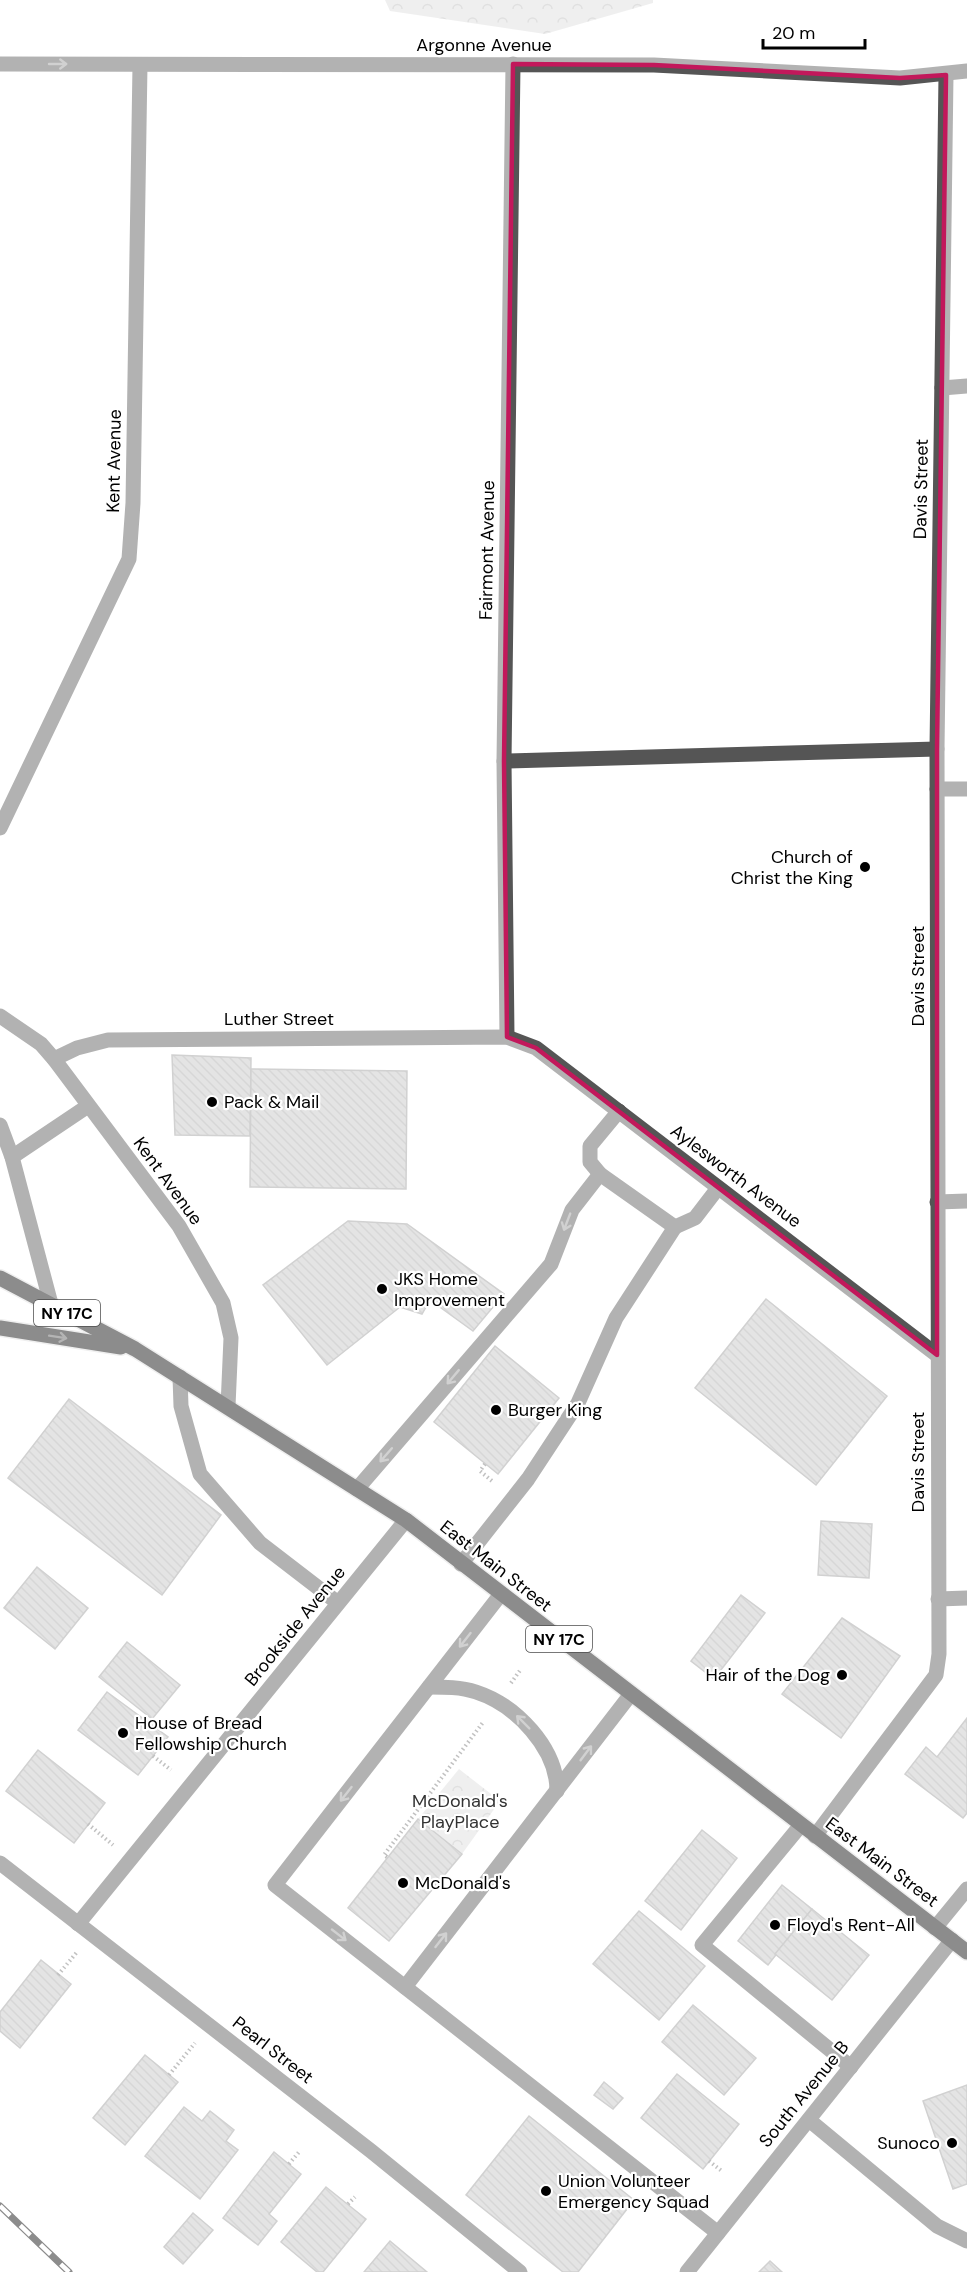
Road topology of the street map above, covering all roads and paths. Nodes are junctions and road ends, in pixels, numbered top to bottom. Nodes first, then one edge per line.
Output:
1 (0, 64) edge
2 (513, 64) junction
3 (140, 65) junction
4 (967, 71) edge
5 (946, 75) junction
6 (967, 386) edge
7 (942, 388) junction
8 (937, 749) junction
9 (504, 760) junction
10 (937, 789) junction
11 (967, 789) edge
12 (0, 828) edge
13 (0, 1016) edge
14 (507, 1037) junction
15 (54, 1059) junction
16 (88, 1106) junction
17 (619, 1112) junction
18 (0, 1125) edge
19 (6, 1154) edge
20 (600, 1174) junction
21 (718, 1188) junction
22 (967, 1201) edge
23 (937, 1202) junction
24 (675, 1227) junction
25 (0, 1278) edge
26 (51, 1304) junction
27 (0, 1328) edge
28 (135, 1349) junction
29 (937, 1355) junction
30 (180, 1377) junction
31 (228, 1406) junction
32 (485, 1464) dead end
33 (492, 1481) dead end
34 (357, 1489) junction
35 (406, 1520) junction
36 (462, 1564) junction
37 (501, 1594) junction
38 (967, 1598) edge
39 (938, 1599) junction
40 (338, 1603) junction
41 (521, 1670) dead end
42 (429, 1687) junction
43 (507, 1689) dead end
44 (631, 1694) junction
45 (487, 1714) dead end
46 (557, 1791) junction
47 (801, 1825) junction
48 (815, 1836) junction
49 (387, 1857) dead end
50 (0, 1863) edge
51 (967, 1889) edge
52 (78, 1924) junction
53 (936, 1928) junction
54 (952, 1940) junction
55 (967, 1952) edge
56 (405, 1987) junction
57 (210, 2026) junction
58 (851, 2067) junction
59 (169, 2075) dead end
60 (809, 2120) junction
61 (299, 2152) dead end
62 (709, 2161) dead end
63 (289, 2164) dead end
64 (723, 2172) dead end
65 (355, 2197) dead end
66 (348, 2204) dead end
67 (718, 2233) junction
68 (967, 2241) edge
69 (520, 2272) edge
70 (687, 2272) edge

1 -> 3 street, Argonne Avenue
2 - 3 street, Argonne Avenue
2 - 5 street, Argonne Avenue
2 - 9 street, Fairmont Avenue
3 - 12 street, Kent Avenue
4 - 5 street, Argonne Avenue
5 - 7 street, Davis Street
6 - 7 street
7 - 8 street, Davis Street
8 - 9 street
8 - 10 street, Davis Street
9 - 14 street, Fairmont Avenue
10 - 11 street
10 - 23 street, Davis Street
13 - 15 street, Kent Avenue
14 - 15 street, Luther Street
14 - 17 street, Aylesworth Avenue
15 - 16 street, Kent Avenue
16 - 19 street
16 - 31 street, Kent Avenue
17 - 20 street
17 - 21 street, Aylesworth Avenue
18 - 19 street
19 - 26 street
20 - 24 street
20 -> 34 street
21 - 24 street
21 - 29 street, Aylesworth Avenue
22 - 23 street
23 - 29 street, Davis Street
24 - 36 street
25 - 26 main road, East Main Street / NY 17C
26 - 28 main road, East Main Street / NY 17C
27 -> 28 main road
28 - 30 main road, East Main Street / NY 17C
29 - 39 street, Davis Street
30 - 31 main road, East Main Street / NY 17C
30 - 40 street
31 - 34 main road, East Main Street / NY 17C
32 - 33 path
34 - 35 main road, East Main Street / NY 17C
35 - 36 main road, East Main Street / NY 17C
35 - 40 street, Brookside Avenue
36 - 37 main road, East Main Street / NY 17C
37 -> 42 street
37 - 44 main road, East Main Street / NY 17C
38 - 39 street
39 - 48 street, Davis Street
40 - 52 street, Brookside Avenue
41 - 43 path
46 -> 42 street
42 -> 56 street
46 -> 44 street
44 - 47 main road, East Main Street / NY 17C
45 - 49 path
56 -> 46 street
47 - 48 main road, East Main Street / NY 17C
47 - 58 street
48 - 53 main road, East Main Street / NY 17C
50 - 52 street, Pearl Street
51 - 53 street
52 - 57 street, Pearl Street
53 - 54 main road, East Main Street / NY 17C
54 - 55 main road, East Main Street / NY 17C
54 - 58 street, South Avenue B
56 - 67 street
57 - 59 path
57 - 69 street, Pearl Street
58 - 60 street, South Avenue B
60 - 67 street, South Avenue B
60 - 68 street
61 - 63 path
62 - 64 path
65 - 66 path
67 - 70 street, South Avenue B

